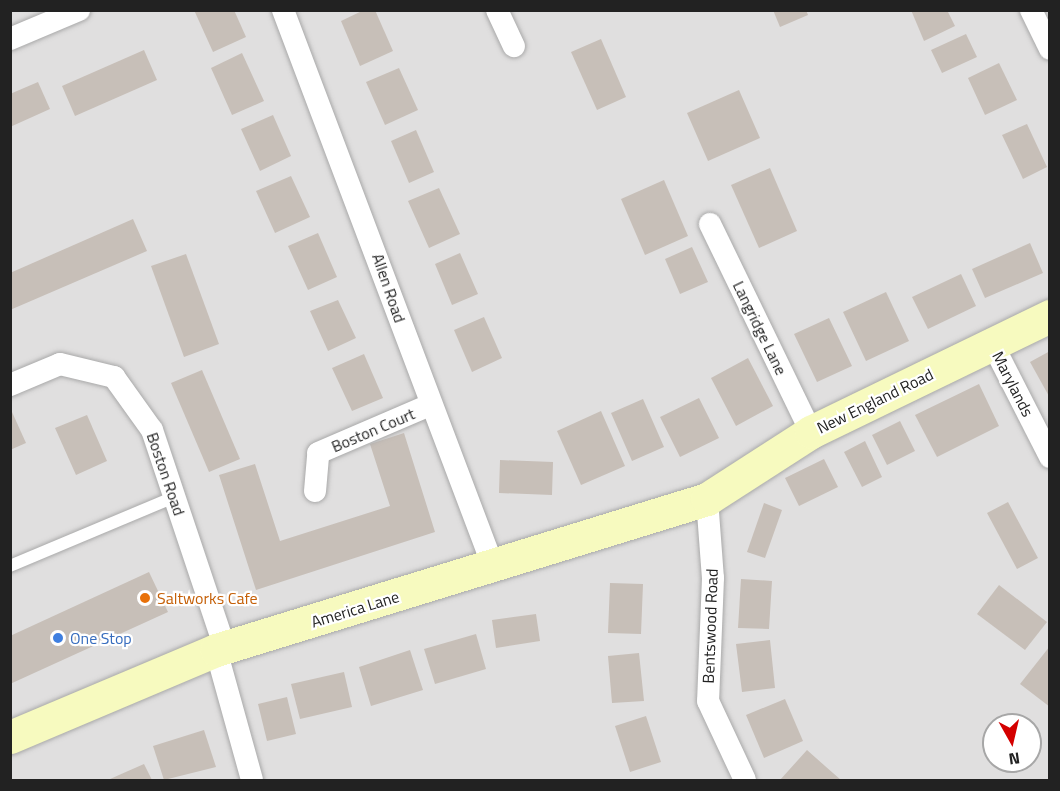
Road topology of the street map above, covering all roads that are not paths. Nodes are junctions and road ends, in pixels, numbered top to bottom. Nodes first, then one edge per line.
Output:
1 (79, 10) edge
2 (283, 10) edge
3 (497, 10) edge
4 (1031, 10) edge
5 (10, 39) edge
6 (514, 46) dead end
7 (1050, 49) edge
8 (710, 224) dead end
9 (1050, 316) edge
10 (992, 343) junction
11 (10, 385) edge
12 (430, 405) junction
13 (811, 432) junction
14 (1050, 457) edge
15 (315, 491) dead end
16 (174, 497) junction
17 (707, 500) junction
18 (10, 566) edge
19 (493, 566) junction
20 (221, 649) junction
21 (10, 737) edge
22 (252, 780) edge
23 (745, 780) edge

1 - 5 street
2 - 12 street, Allen Road
3 - 6 street
4 - 7 street
8 - 13 street, Langridge Lane
9 - 10 street, New England Road
10 - 13 street, New England Road
10 - 14 street, Marylands
11 - 16 street, Boston Road
12 - 15 street, Boston Court
12 - 19 street, Allen Road
13 - 17 street, New England Road
16 - 18 lane
16 - 20 street, Boston Road
17 - 19 street, America Lane
17 - 23 street, Bentswood Road
19 - 20 street, America Lane
20 - 21 street, America Lane
20 - 22 street, Boston Road

